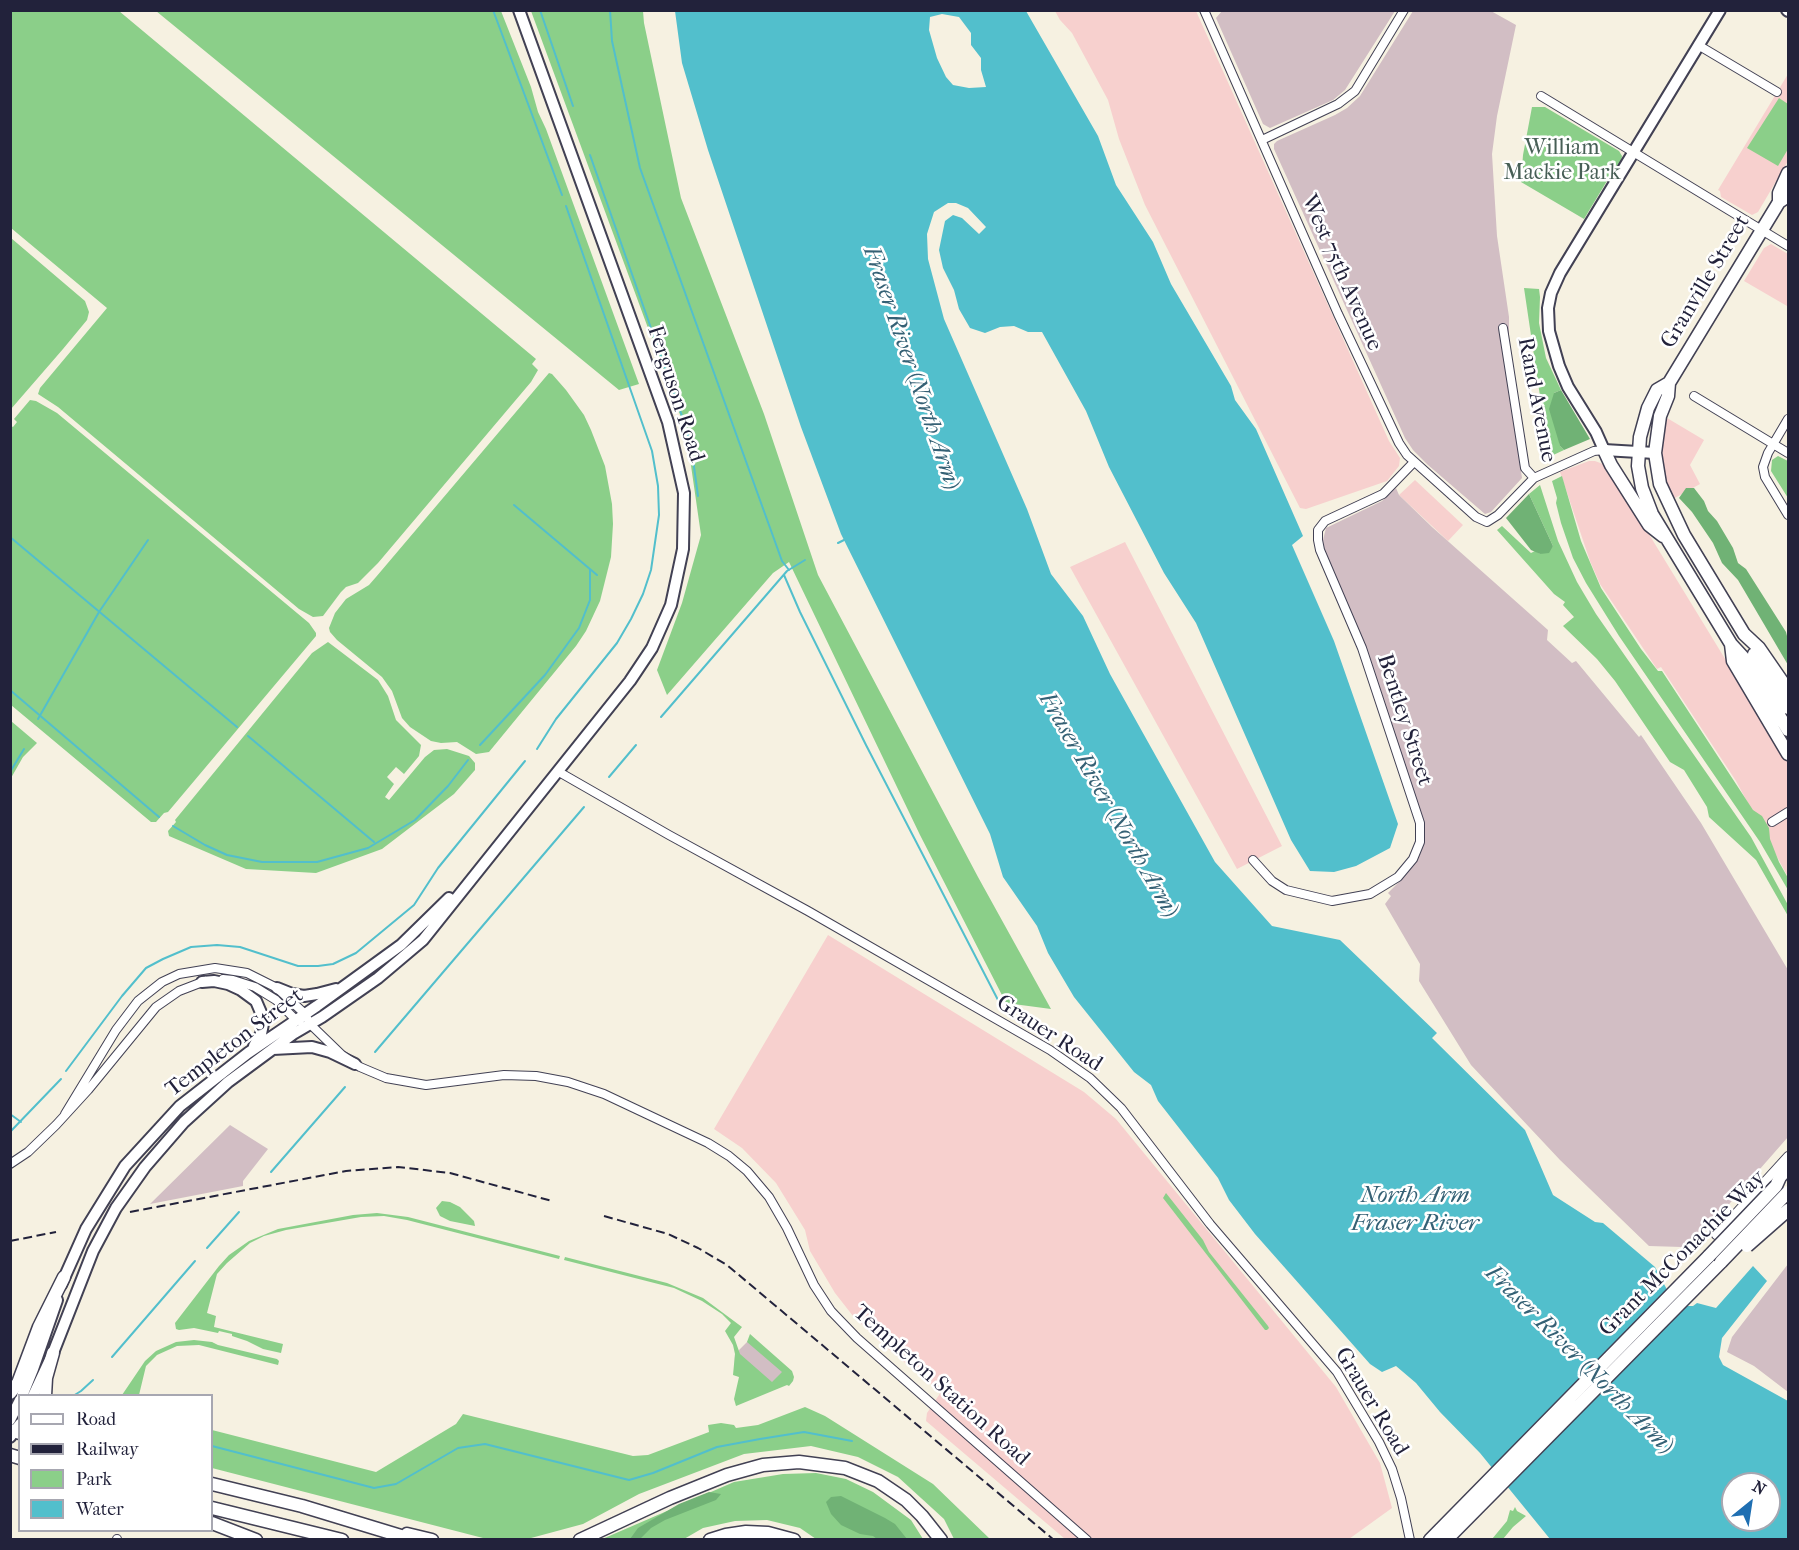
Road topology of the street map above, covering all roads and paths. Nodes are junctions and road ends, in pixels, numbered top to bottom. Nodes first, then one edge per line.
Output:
1 (519, 10) edge
2 (1204, 10) edge
3 (1404, 10) edge
4 (1720, 10) edge
5 (1698, 45) junction
6 (1778, 92) dead end
7 (1541, 96) dead end
8 (1262, 140) junction
9 (1633, 153) junction
10 (1788, 173) edge
11 (1784, 199) edge
12 (1762, 230) junction
13 (1788, 246) edge
14 (1503, 328) dead end
15 (1669, 383) junction
16 (1694, 396) dead end
17 (1788, 419) edge
18 (1773, 444) junction
19 (1604, 450) junction
20 (1639, 452) junction
21 (1655, 453) junction
22 (1788, 453) edge
23 (1414, 462) junction
24 (1534, 478) junction
25 (1788, 515) edge
26 (1667, 538) junction
27 (1744, 634) junction
28 (1731, 644) junction
29 (1788, 690) edge
30 (1788, 708) edge
31 (1788, 730) edge
32 (1788, 754) edge
33 (559, 772) junction
34 (1788, 812) edge
35 (1772, 822) dead end
36 (1252, 861) dead end
37 (483, 863) junction
38 (357, 978) junction
39 (202, 982) junction
40 (277, 988) junction
41 (303, 1019) junction
42 (273, 1049) junction
43 (248, 1053) junction
44 (355, 1064) junction
45 (65, 1114) junction
46 (1788, 1156) edge
47 (10, 1164) edge
48 (1788, 1168) edge
49 (1788, 1177) edge
50 (1776, 1186) junction
51 (1757, 1191) junction
52 (1788, 1192) edge
53 (1788, 1210) edge
54 (1788, 1220) edge
55 (1716, 1235) dead end
56 (1721, 1262) junction
57 (64, 1277) junction
58 (53, 1353) junction
59 (10, 1393) edge
60 (22, 1394) edge
61 (33, 1394) edge
62 (45, 1394) edge
63 (18, 1410) edge
64 (14, 1429) edge
65 (213, 1478) edge
66 (213, 1484) edge
67 (251, 1492) junction
68 (213, 1508) edge
69 (213, 1523) edge
70 (380, 1528) junction
71 (256, 1539) edge
72 (342, 1539) edge
73 (414, 1539) edge
74 (432, 1539) edge
75 (580, 1539) edge
76 (710, 1539) edge
77 (794, 1539) edge
78 (941, 1539) edge
79 (1087, 1539) edge
80 (1410, 1539) edge
81 (1430, 1539) edge
82 (1446, 1539) edge

1 - 33 street, Ferguson Road
2 - 8 street, West 75th Avenue
3 - 8 street
4 - 5 street
5 - 6 street
5 - 9 street
7 - 9 street
8 - 23 street, West 75th Avenue
9 - 12 street
9 - 19 street
10 - 11 main road, Granville Street
11 - 12 main road, Granville Street
12 - 13 street
12 - 15 main road, Granville Street
14 - 24 street, Rand Avenue
15 - 20 main road, Granville Street
15 - 21 main road, Granville Street
16 - 18 street
17 - 18 street
18 - 22 street
18 - 25 street
19 - 20 street
19 - 24 street
19 - 26 main road
20 - 21 street
20 - 26 main road, Granville Street
21 - 27 main road, Granville Street
23 - 24 street, West 75th Avenue
23 - 36 street, Bentley Street
26 - 28 main road, Granville Street
27 - 29 main road
27 - 30 main road
28 - 31 main road
28 - 32 main road
33 - 37 street, Templeton Street
33 - 80 street, Grauer Road
34 - 35 street
37 - 38 street, Templeton Street
37 - 41 street, Templeton Street
38 - 40 street
38 - 41 street, Templeton Street
39 - 41 street
39 - 43 street
39 - 45 street
40 - 41 street
40 - 45 street
41 - 42 street, Templeton Street
41 - 43 street, Templeton Street
41 - 44 street, Templeton Station Road
42 - 44 street
42 - 58 street, Templeton Street
43 - 57 street, Templeton Street
44 - 79 street, Templeton Station Road
45 - 47 street
46 - 51 street
48 - 50 main road
49 - 50 main road, Grant McConachie Way
50 - 81 main road, Grant McConachie Way, bridge
51 - 54 street
51 - 55 street
52 - 56 main road, Grant McConachie Way, bridge
53 - 56 main road, bridge
56 - 82 main road, Grant McConachie Way
57 - 59 main road
57 - 60 street, Templeton Street
58 - 61 street, Templeton Street
58 - 62 main road
63 - 64 street
65 - 67 main road
66 - 67 main road
67 - 70 main road
68 - 72 main road
69 - 71 main road
70 - 73 main road
70 - 74 main road
75 - 78 main road
76 - 77 main road

